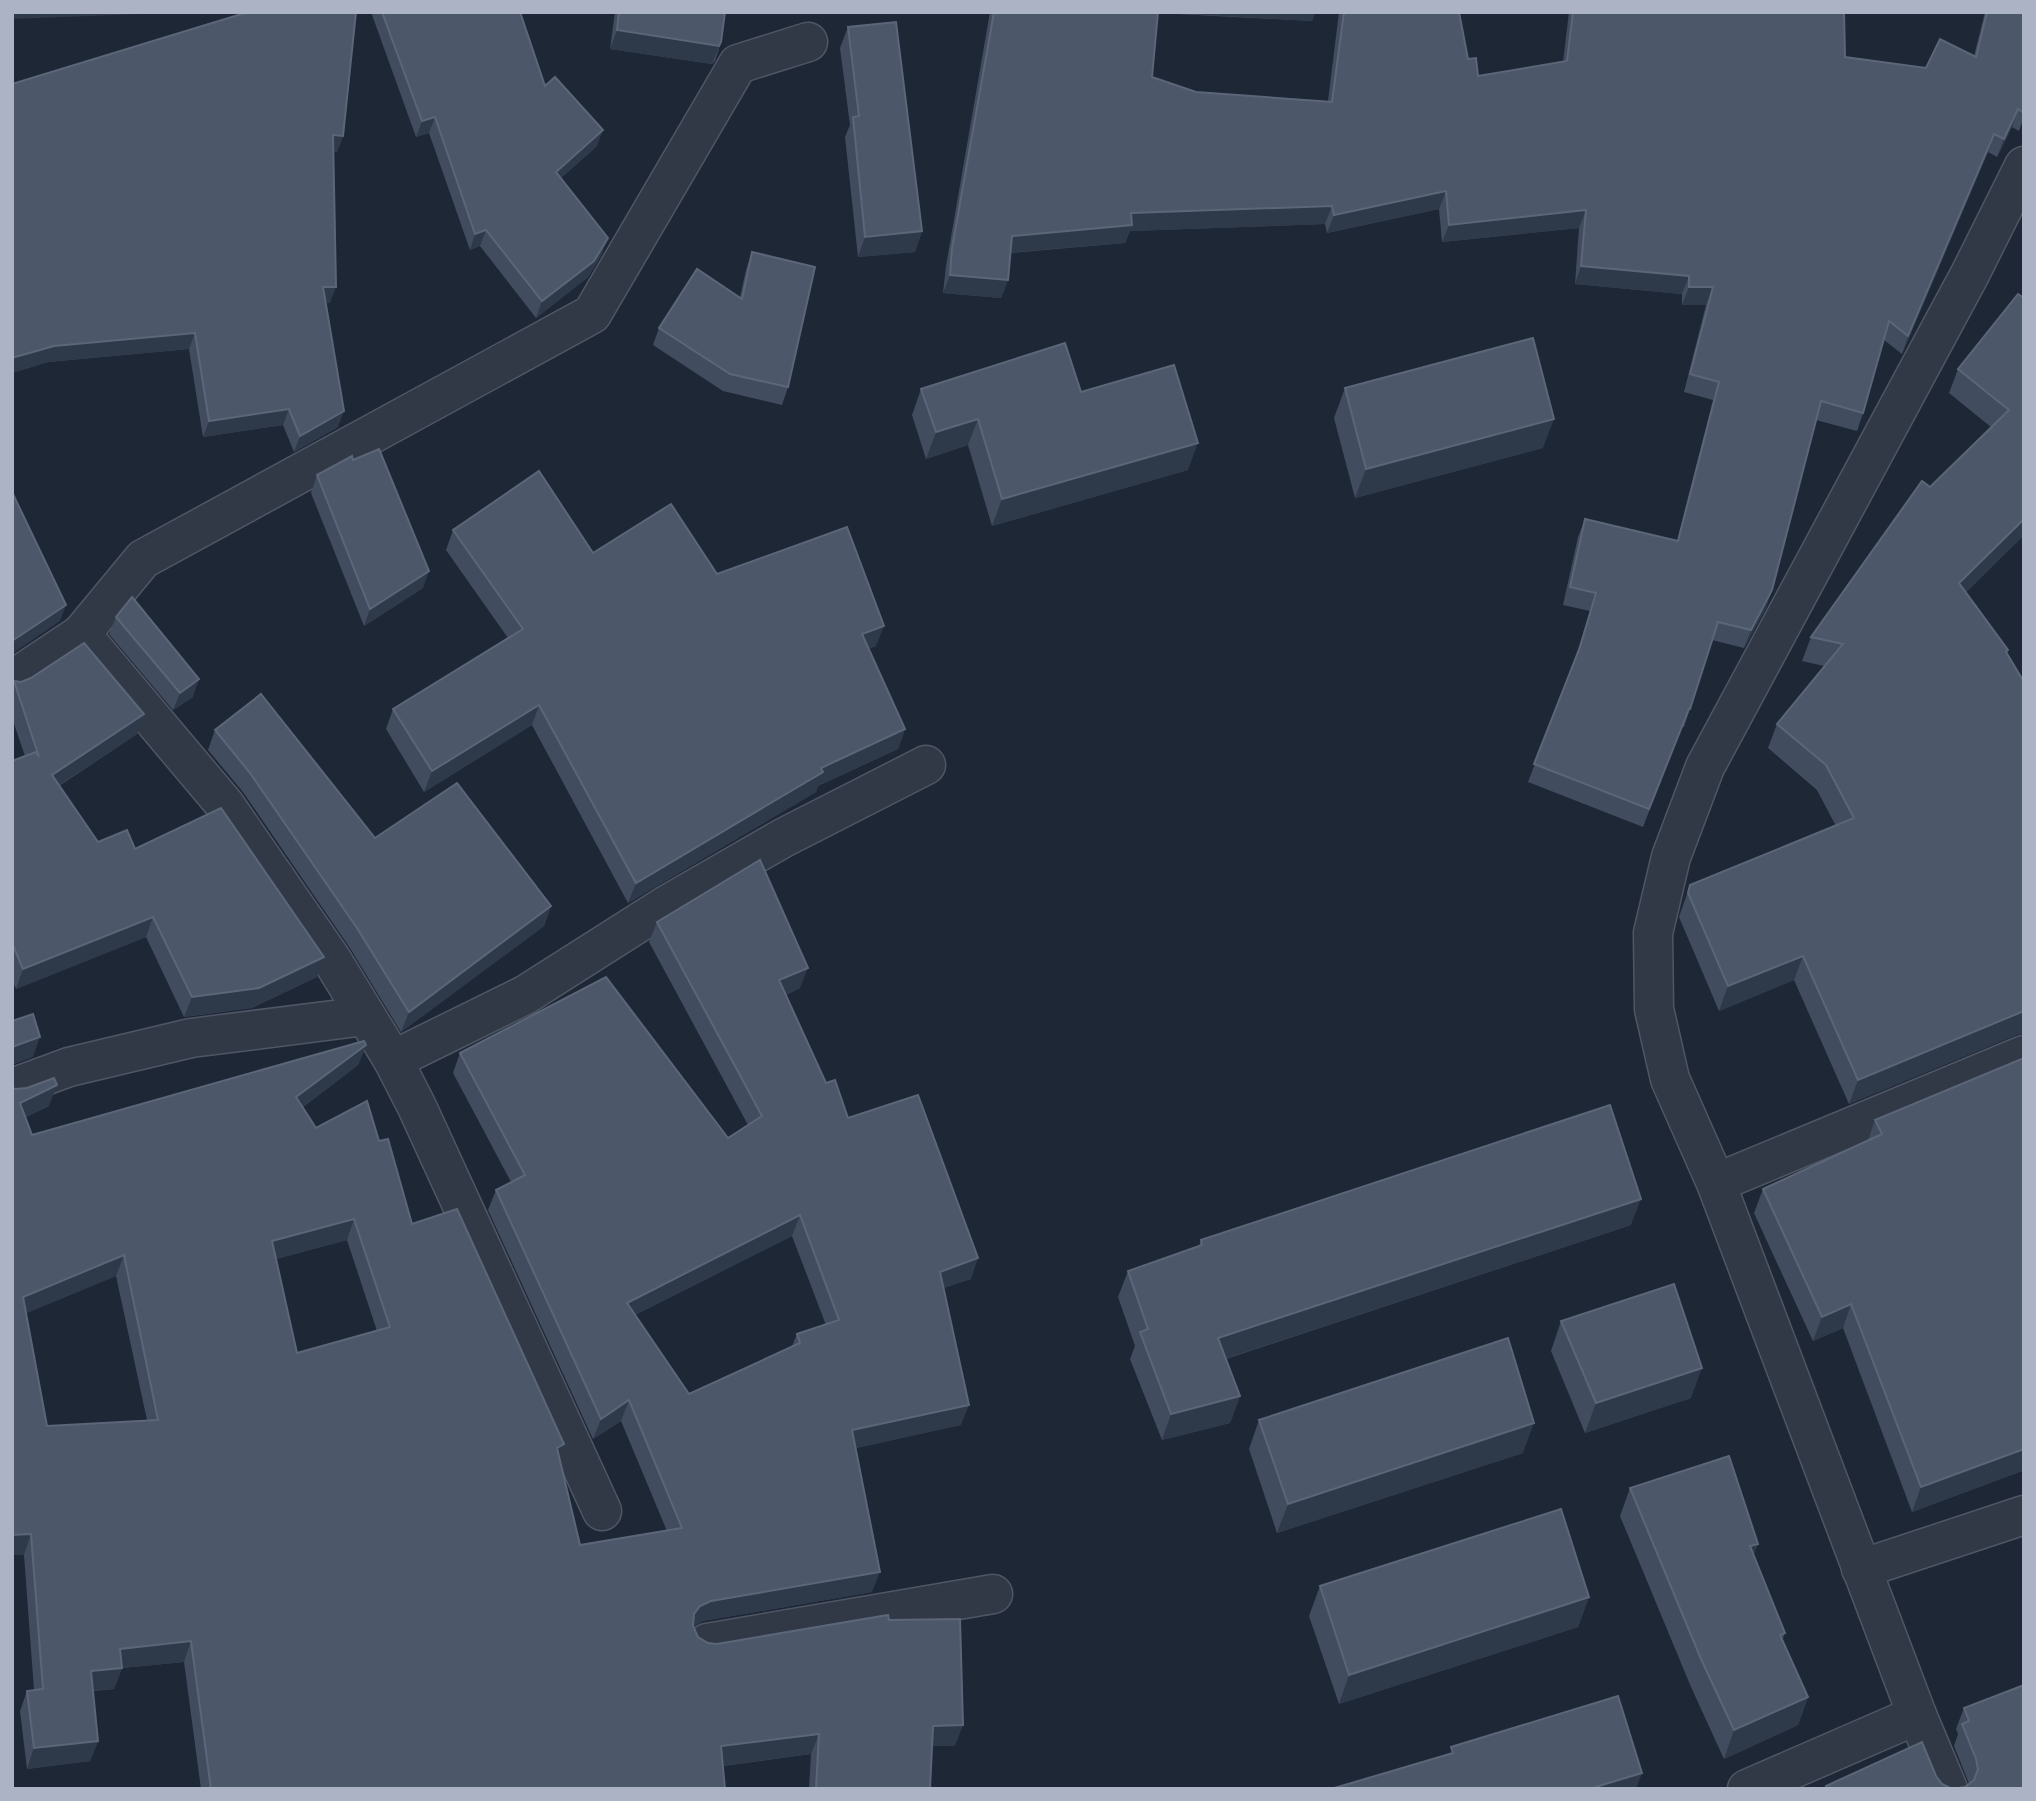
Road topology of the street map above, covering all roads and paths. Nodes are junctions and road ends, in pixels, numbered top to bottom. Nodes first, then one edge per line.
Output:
1 (808, 41) dead end
2 (2024, 166) edge
3 (81, 634) junction
4 (12, 680) edge
5 (926, 765) dead end
6 (365, 1016) junction
7 (2024, 1055) edge
8 (393, 1060) junction
9 (12, 1088) edge
10 (1716, 1183) junction
11 (603, 1511) dead end
12 (2024, 1515) edge
13 (1861, 1569) junction
14 (993, 1594) dead end
15 (707, 1643) edge
16 (1917, 1715) junction
17 (1747, 1789) edge
18 (1948, 1789) edge

1 - 3 street
2 - 10 street
3 - 4 street
3 - 6 street
5 - 8 street
6 - 8 street
6 - 9 street
7 - 10 street
8 - 11 street
10 - 13 street
12 - 13 street
13 - 16 street
14 - 15 street
16 - 17 street
16 - 18 street

